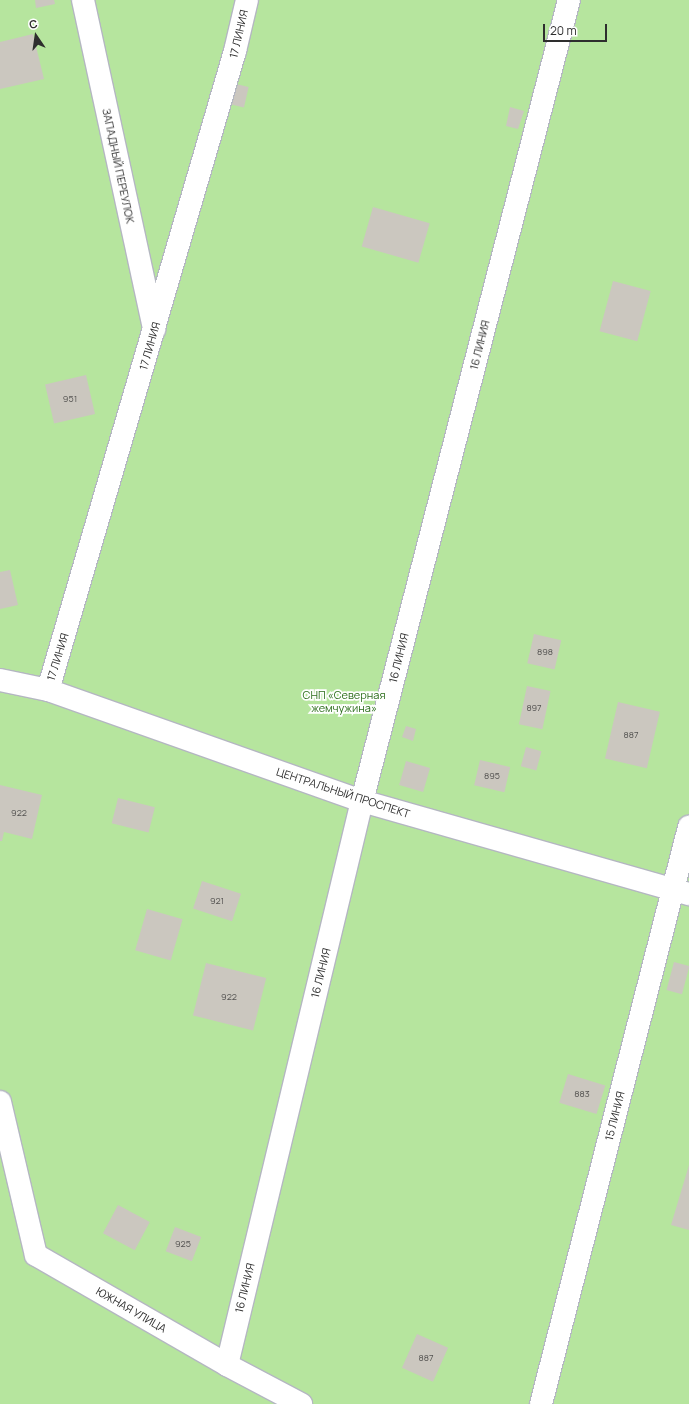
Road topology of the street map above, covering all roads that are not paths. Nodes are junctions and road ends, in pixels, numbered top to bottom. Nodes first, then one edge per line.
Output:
1 (83, 0) edge
2 (247, 0) edge
3 (570, 0) edge
4 (154, 331) junction
5 (0, 680) edge
6 (48, 690) junction
7 (362, 801) junction
8 (689, 827) edge
9 (681, 892) edge
10 (0, 1102) edge
11 (226, 1365) junction
12 (301, 1404) edge
13 (541, 1404) edge

1 - 4 street, ЗАПАДНЫЙ ПЕРЕУЛОК
2 - 4 street, 17 ЛИНИЯ
3 - 7 street, 16 ЛИНИЯ
4 - 6 street, 17 ЛИНИЯ
5 - 6 street, ЦЕНТРАЛЬНЫЙ ПРОСПЕКТ
6 - 7 street, ЦЕНТРАЛЬНЫЙ ПРОСПЕКТ
7 - 9 street, ЦЕНТРАЛЬНЫЙ ПРОСПЕКТ
7 - 11 street, 16 ЛИНИЯ
8 - 9 street, 15 ЛИНИЯ
9 - 13 street, 15 ЛИНИЯ
10 - 11 street, ЮЖНАЯ УЛИЦА
11 - 12 street, ЮЖНАЯ УЛИЦА

